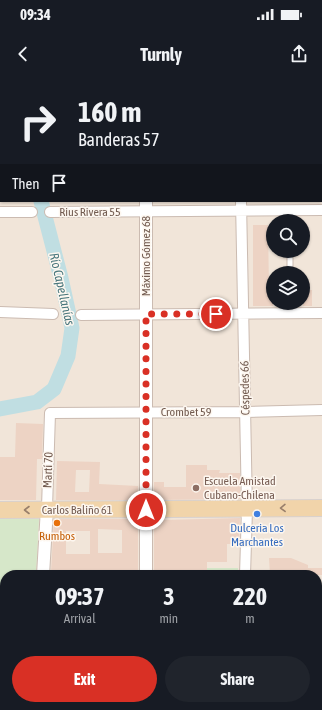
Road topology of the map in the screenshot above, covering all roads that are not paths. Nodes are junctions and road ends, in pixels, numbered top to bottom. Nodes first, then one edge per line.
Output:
1 (146, 206) edge
2 (242, 206) edge
3 (322, 210) edge
4 (0, 212) edge
5 (32, 212) dead end
6 (50, 212) dead end
7 (280, 214) edge
8 (300, 214) edge
9 (0, 312) edge
10 (244, 313) junction
11 (322, 313) edge
12 (53, 314) dead end
13 (146, 314) junction
14 (81, 315) dead end
15 (322, 410) edge
16 (146, 412) junction
17 (246, 412) junction
18 (50, 413) joint
19 (322, 508) edge
20 (47, 509) junction
21 (247, 509) junction
22 (0, 510) edge
23 (146, 510) junction
24 (43, 570) edge
25 (146, 570) edge
26 (246, 570) edge

1 - 2 street, Rius Rivera 55
1 - 6 street, Rius Rivera 55
1 - 13 street, Máximo Gómez 68
2 - 7 street, Rius Rivera 55
2 - 10 street, Céspedes 66
3 - 8 street, Rius Rivera 55
4 - 5 street
9 - 12 street
10 - 11 street
10 - 13 street
10 - 17 street, Céspedes 66
13 - 14 street
13 - 16 street, Máximo Gómez 68
15 - 17 street, Crombet 59
16 - 17 street, Crombet 59
16 - 18 street, Crombet 59
16 - 23 street, Máximo Gómez 68
17 - 21 street, Céspedes 66
18 - 20 street, Martí 70
19 -> 21 main road, Carlos Baliño 61
20 -> 22 main road, Carlos Baliño 61
20 - 23 main road, Carlos Baliño 61
20 - 24 street, Martí 70
21 - 23 main road, Carlos Baliño 61
21 - 26 street, Céspedes 66
23 - 25 street, Máximo Gómez 68

